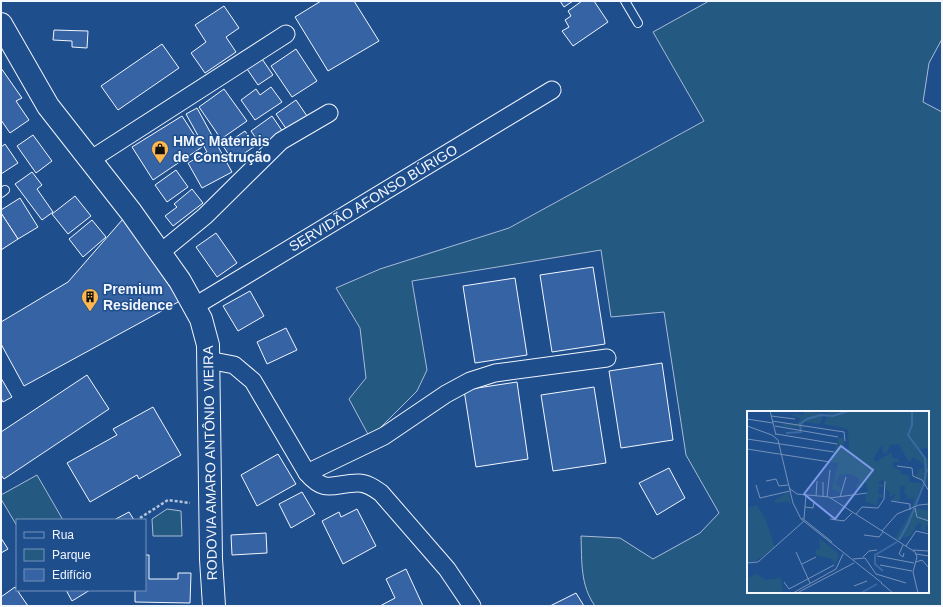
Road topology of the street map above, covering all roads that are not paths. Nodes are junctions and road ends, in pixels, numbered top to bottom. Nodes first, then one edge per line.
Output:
1 (625, 1) edge
2 (638, 23) dead end
3 (3, 34) edge
4 (286, 34) dead end
5 (552, 90) dead end
6 (329, 113) dead end
7 (90, 160) junction
8 (161, 252) junction
9 (195, 306) junction
10 (607, 358) dead end
11 (208, 360) junction
12 (307, 473) junction
13 (214, 606) edge
14 (472, 606) edge

1 - 2 lane
3 - 7 main road, RODOVIA AMARO ANTÔNIO VIEIRA
4 - 7 street
5 - 9 street, SERVIDÃO AFONSO BÚRIGO
6 - 8 street
7 - 8 main road, RODOVIA AMARO ANTÔNIO VIEIRA
8 - 9 main road, RODOVIA AMARO ANTÔNIO VIEIRA
9 - 11 main road, RODOVIA AMARO ANTÔNIO VIEIRA
10 - 12 street
11 - 12 street
11 - 13 main road, RODOVIA AMARO ANTÔNIO VIEIRA
12 - 14 street

